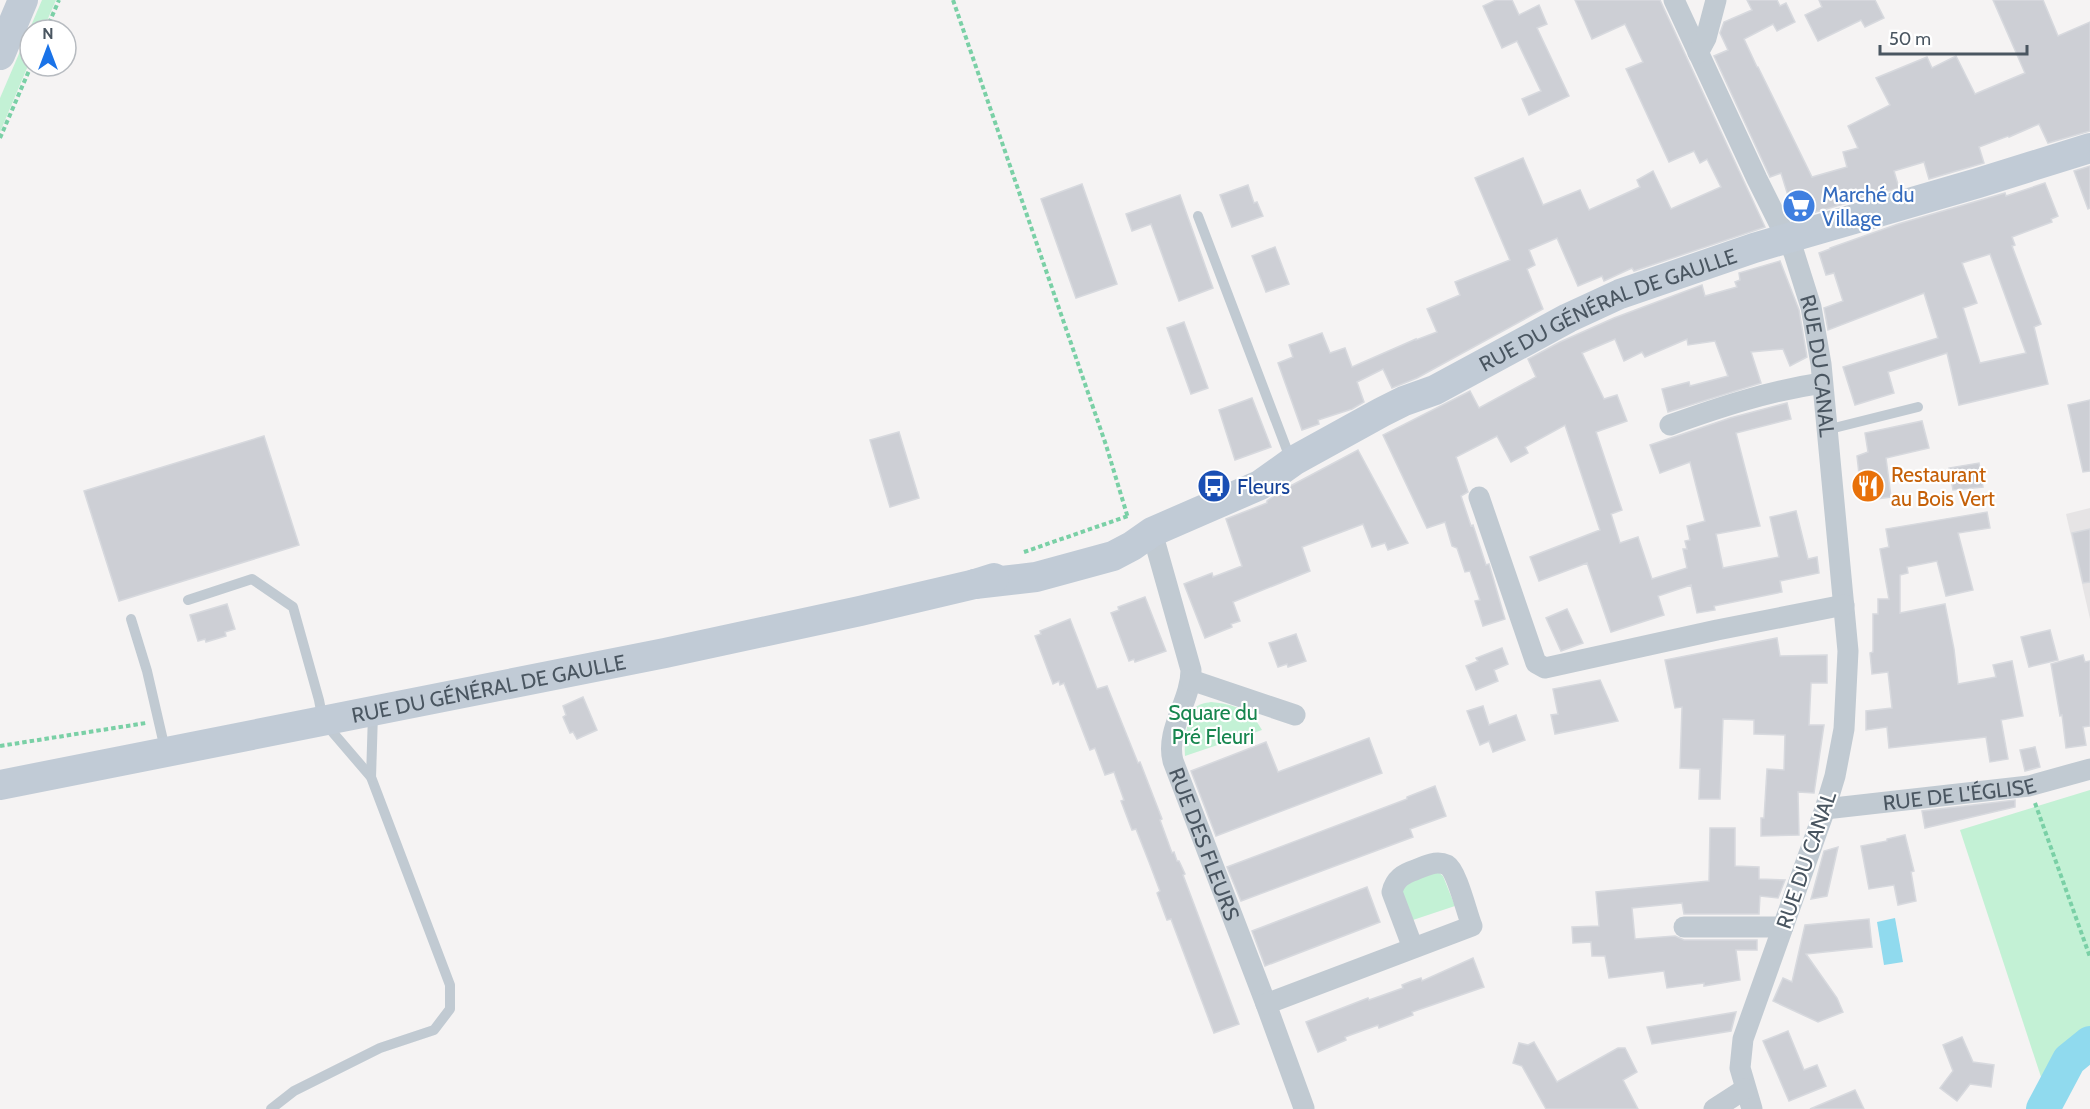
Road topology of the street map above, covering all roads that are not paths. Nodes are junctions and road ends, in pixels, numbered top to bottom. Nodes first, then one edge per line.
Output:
1 (23, 0) edge
2 (1674, 0) edge
3 (1716, 0) edge
4 (1698, 53) junction
5 (0, 55) edge
6 (2090, 148) edge
7 (1198, 216) dead end
8 (1787, 238) junction
9 (1822, 383) junction
10 (1918, 407) dead end
11 (1670, 425) dead end
12 (1826, 430) junction
13 (1295, 460) junction
14 (1479, 497) dead end
15 (1143, 532) junction
16 (188, 600) dead end
17 (1844, 605) junction
18 (131, 619) dead end
19 (1191, 680) junction
20 (373, 711) junction
21 (1295, 715) dead end
22 (323, 721) junction
23 (166, 751) junction
24 (2090, 769) edge
25 (371, 777) junction
26 (0, 785) edge
27 (1825, 809) junction
28 (1684, 927) dead end
29 (1783, 927) junction
30 (1413, 948) junction
31 (1266, 1004) junction
32 (1745, 1089) junction
33 (1304, 1108) edge
34 (271, 1109) edge
35 (1714, 1109) edge
36 (1752, 1109) edge

1 - 5 street
2 - 4 street, RUE DU CANAL
3 - 4 street
4 - 8 street, RUE DU CANAL
6 - 8 street, RUE DU GÉNÉRAL DE GAULLE
7 - 13 lane
8 - 9 street, RUE DU CANAL
8 - 13 street, RUE DU GÉNÉRAL DE GAULLE
9 - 11 street
9 - 12 street, RUE DU CANAL
10 - 12 lane
12 - 17 street, RUE DU CANAL
13 - 15 street, RUE DU GÉNÉRAL DE GAULLE
14 - 17 street
15 - 19 street, RUE DES FLEURS
15 - 20 street, RUE DU GÉNÉRAL DE GAULLE
16 - 22 lane
17 - 27 street, RUE DU CANAL
18 - 23 lane
19 - 21 street
19 - 31 street, RUE DES FLEURS
20 - 22 street, RUE DU GÉNÉRAL DE GAULLE
20 - 25 lane
22 - 23 street, RUE DU GÉNÉRAL DE GAULLE
22 - 25 lane
23 - 26 street, RUE DU GÉNÉRAL DE GAULLE
24 - 27 street, RUE DE L'ÉGLISE
25 - 34 lane
27 - 29 street, RUE DU CANAL
28 - 29 street
29 - 32 street, RUE DU CANAL
30 - 30 street
30 - 31 street
31 - 33 street, RUE DES FLEURS
32 - 35 street
32 - 36 street, RUE DU CANAL

